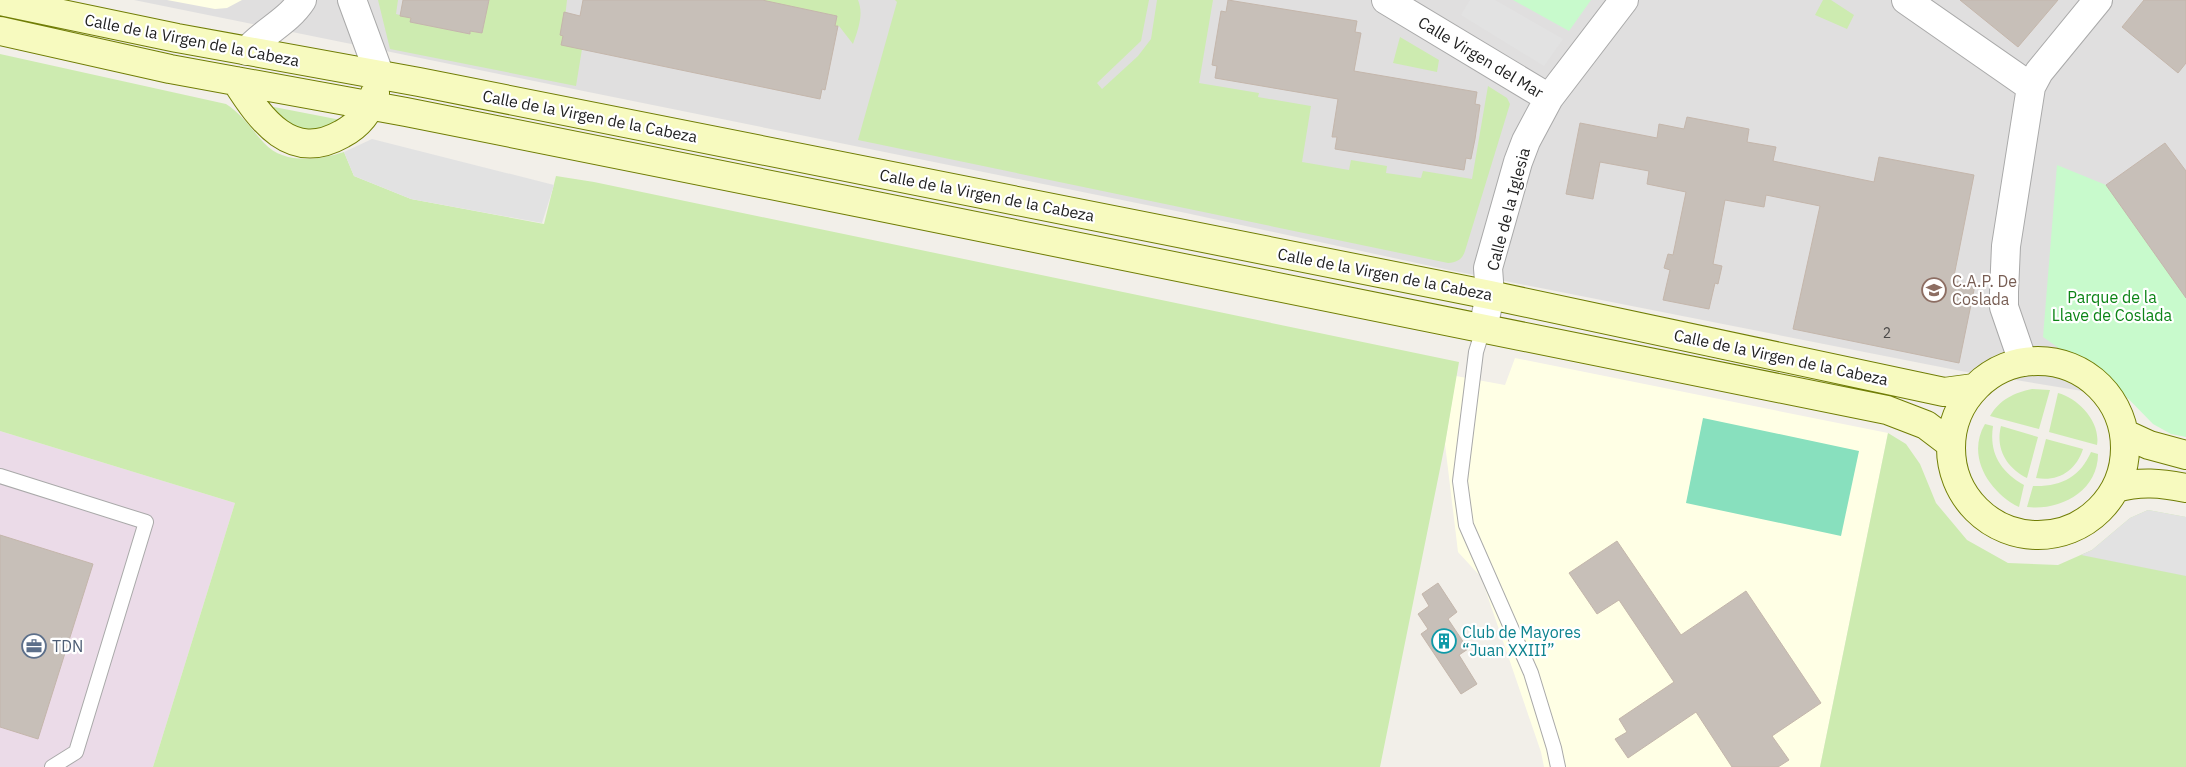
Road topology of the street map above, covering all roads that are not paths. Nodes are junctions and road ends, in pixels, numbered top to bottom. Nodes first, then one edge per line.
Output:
1 (302, 0) edge
2 (352, 0) edge
3 (1386, 0) edge
4 (1624, 0) edge
5 (2098, 0) edge
6 (0, 1) edge
7 (1908, 1) edge
8 (0, 31) edge
9 (247, 51) junction
10 (380, 76) junction
11 (236, 80) junction
12 (2031, 87) junction
13 (1549, 98) junction
14 (371, 107) junction
15 (1490, 295) junction
16 (1483, 329) junction
17 (2023, 362) junction
18 (1974, 388) junction
19 (2125, 434) junction
20 (1951, 444) junction
21 (2186, 455) edge
22 (0, 476) edge
23 (2116, 488) junction
24 (2186, 488) edge
25 (52, 767) edge
26 (1558, 767) edge

1 - 9 street
2 - 10 street
3 - 13 street, Calle Virgen del Mar
4 - 13 street, Calle de la Iglesia
5 - 12 street
6 - 9 main road, Calle de la Virgen de la Cabeza
7 - 12 street
8 - 11 main road, Calle de la Virgen de la Cabeza
9 - 10 main road, Calle de la Virgen de la Cabeza
10 - 14 main road
10 - 15 main road, Calle de la Virgen de la Cabeza
11 - 14 main road, Calle de la Virgen de la Cabeza
11 - 14 main road
12 - 17 street
13 - 15 street, Calle de la Iglesia
14 - 16 main road, Calle de la Virgen de la Cabeza
15 - 16 street, Calle de la Iglesia
15 - 18 main road, Calle de la Virgen de la Cabeza
16 - 20 main road, Calle de la Virgen de la Cabeza
16 - 26 lane
17 - 18 main road
17 - 19 main road
18 - 20 main road
19 - 21 main road
19 - 23 main road
20 - 23 main road
22 - 25 lane
23 - 24 main road

